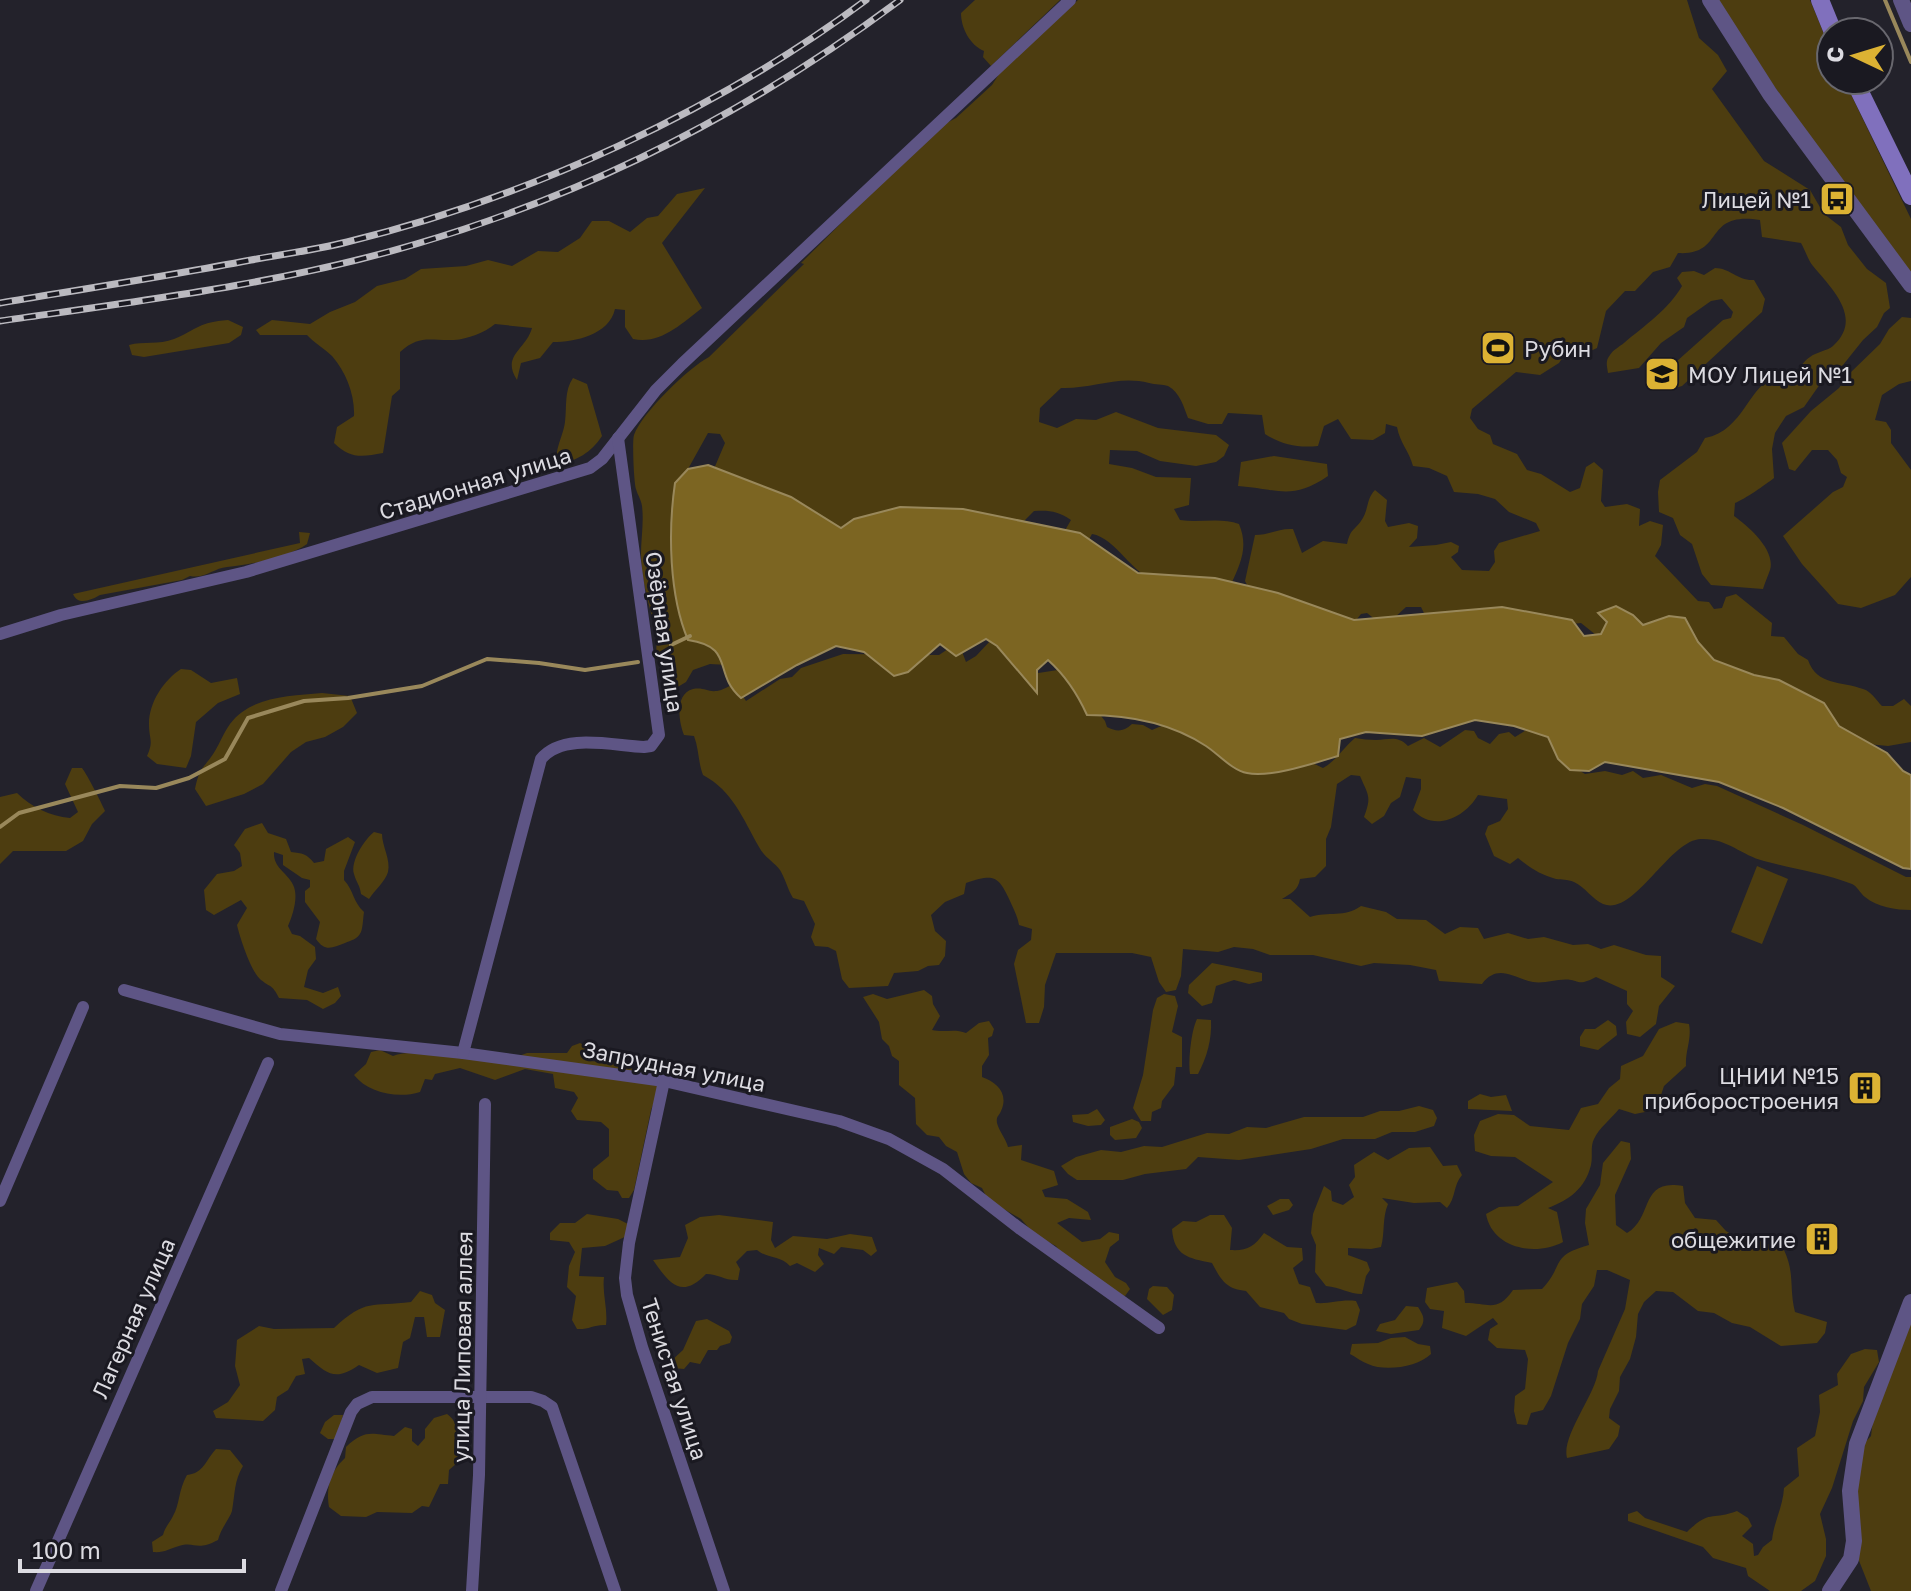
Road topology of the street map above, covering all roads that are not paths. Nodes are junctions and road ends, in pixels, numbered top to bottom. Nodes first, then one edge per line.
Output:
1 (1070, 0) edge
2 (1710, 0) edge
3 (1901, 0) edge
4 (1911, 24) edge
5 (1862, 96) edge
6 (1911, 196) edge
7 (1911, 285) edge
8 (618, 438) junction
9 (0, 634) edge
10 (124, 990) dead end
11 (83, 1007) dead end
12 (463, 1053) junction
13 (268, 1063) dead end
14 (664, 1081) junction
15 (485, 1104) dead end
16 (0, 1201) edge
17 (1911, 1302) edge
18 (1159, 1328) dead end
19 (481, 1397) junction
20 (36, 1591) edge
21 (281, 1591) edge
22 (472, 1591) edge
23 (615, 1591) edge
24 (724, 1591) edge
25 (1830, 1591) edge

1 - 8 street, Стадионная улица
2 - 7 street
3 - 4 street
5 - 6 main road
8 - 9 street, Стадионная улица
8 - 12 street, Озёрная улица
10 - 12 street, Запрудная улица
11 - 16 street
12 - 14 street, Запрудная улица
13 - 20 street, Лагерная улица
14 - 18 street, Запрудная улица
14 - 24 street, Тенистая улица
15 - 19 street, улица Липовая аллея
17 - 25 street
19 - 21 street
19 - 22 street, улица Липовая аллея
19 - 23 street

